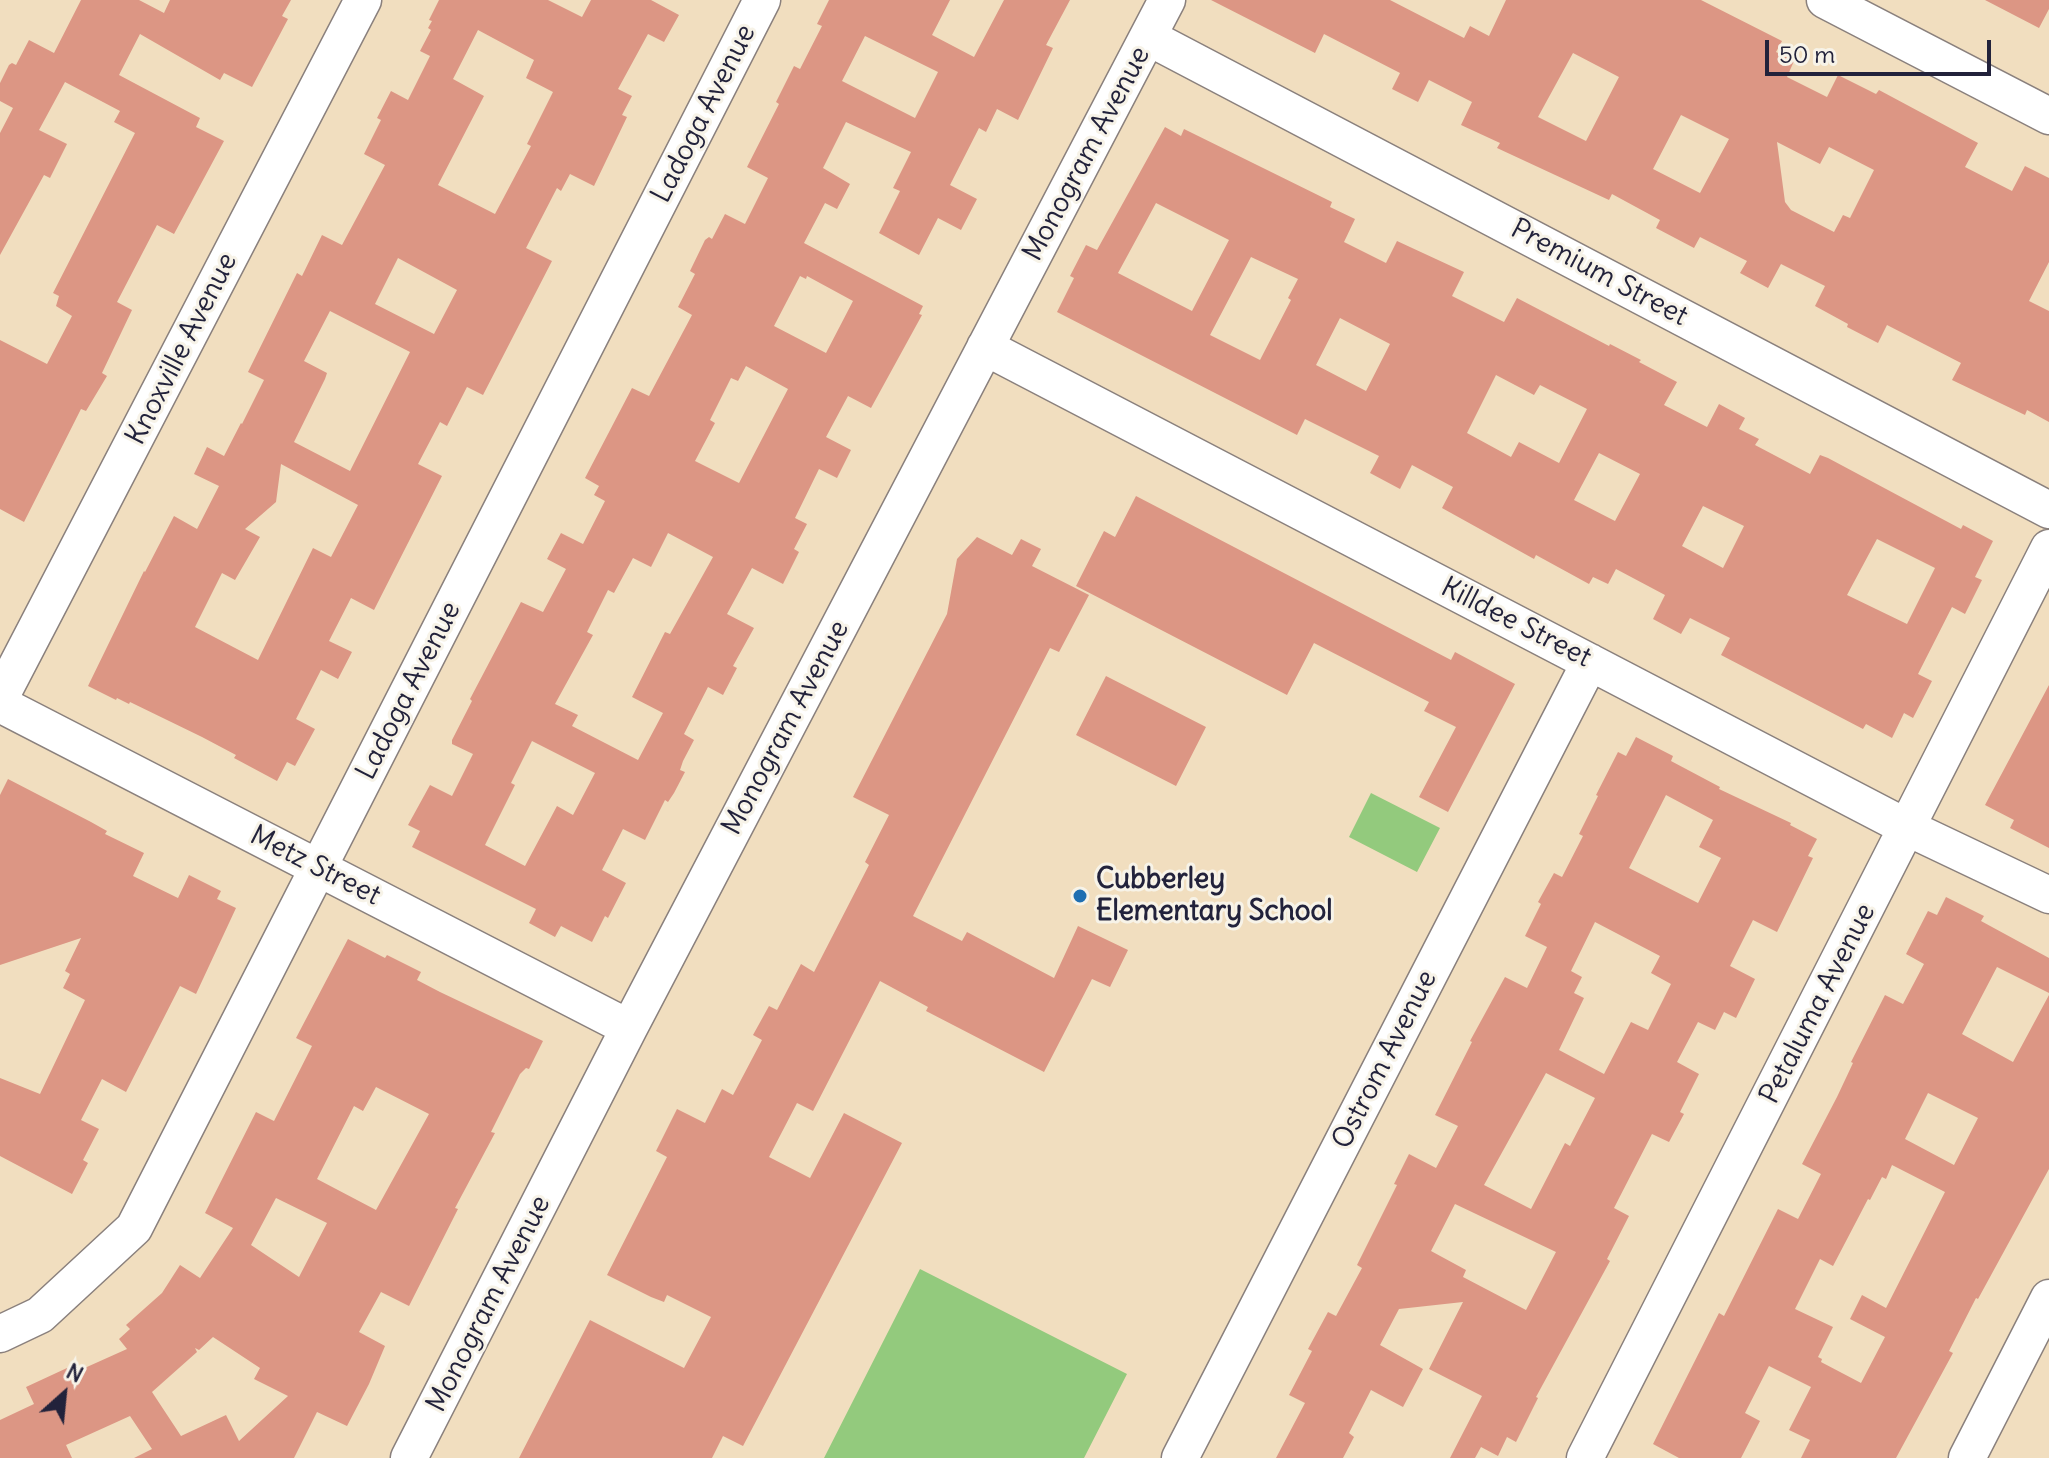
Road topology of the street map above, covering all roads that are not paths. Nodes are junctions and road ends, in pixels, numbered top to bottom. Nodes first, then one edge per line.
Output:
1 (363, 0) edge
2 (762, 0) edge
3 (1167, 0) edge
4 (1825, 0) edge
5 (1148, 37) junction
6 (2049, 116) edge
7 (985, 347) junction
8 (2049, 510) edge
9 (2049, 548) edge
10 (1590, 662) junction
11 (0, 698) edge
12 (0, 704) edge
13 (1908, 828) junction
14 (319, 868) junction
15 (2049, 895) edge
16 (629, 1028) junction
17 (2049, 1298) edge
18 (0, 1334) edge
19 (409, 1458) edge
20 (1180, 1458) edge
21 (1585, 1458) edge
22 (1967, 1458) edge

1 - 11 street, Knoxville Avenue
2 - 14 street, Ladoga Avenue
3 - 5 street, Monogram Avenue
4 - 6 street
5 - 7 street, Monogram Avenue
5 - 8 street, Premium Street
7 - 10 street, Killdee Street
7 - 16 street, Monogram Avenue
9 - 13 street, Petaluma Avenue
10 - 13 street, Killdee Street
10 - 20 street, Ostrom Avenue
12 - 14 street, Metz Street
13 - 15 street, Killdee Street
13 - 21 street, Petaluma Avenue
14 - 16 street, Metz Street
14 - 18 street, Ladoga Avenue
16 - 19 street, Monogram Avenue
17 - 22 street

